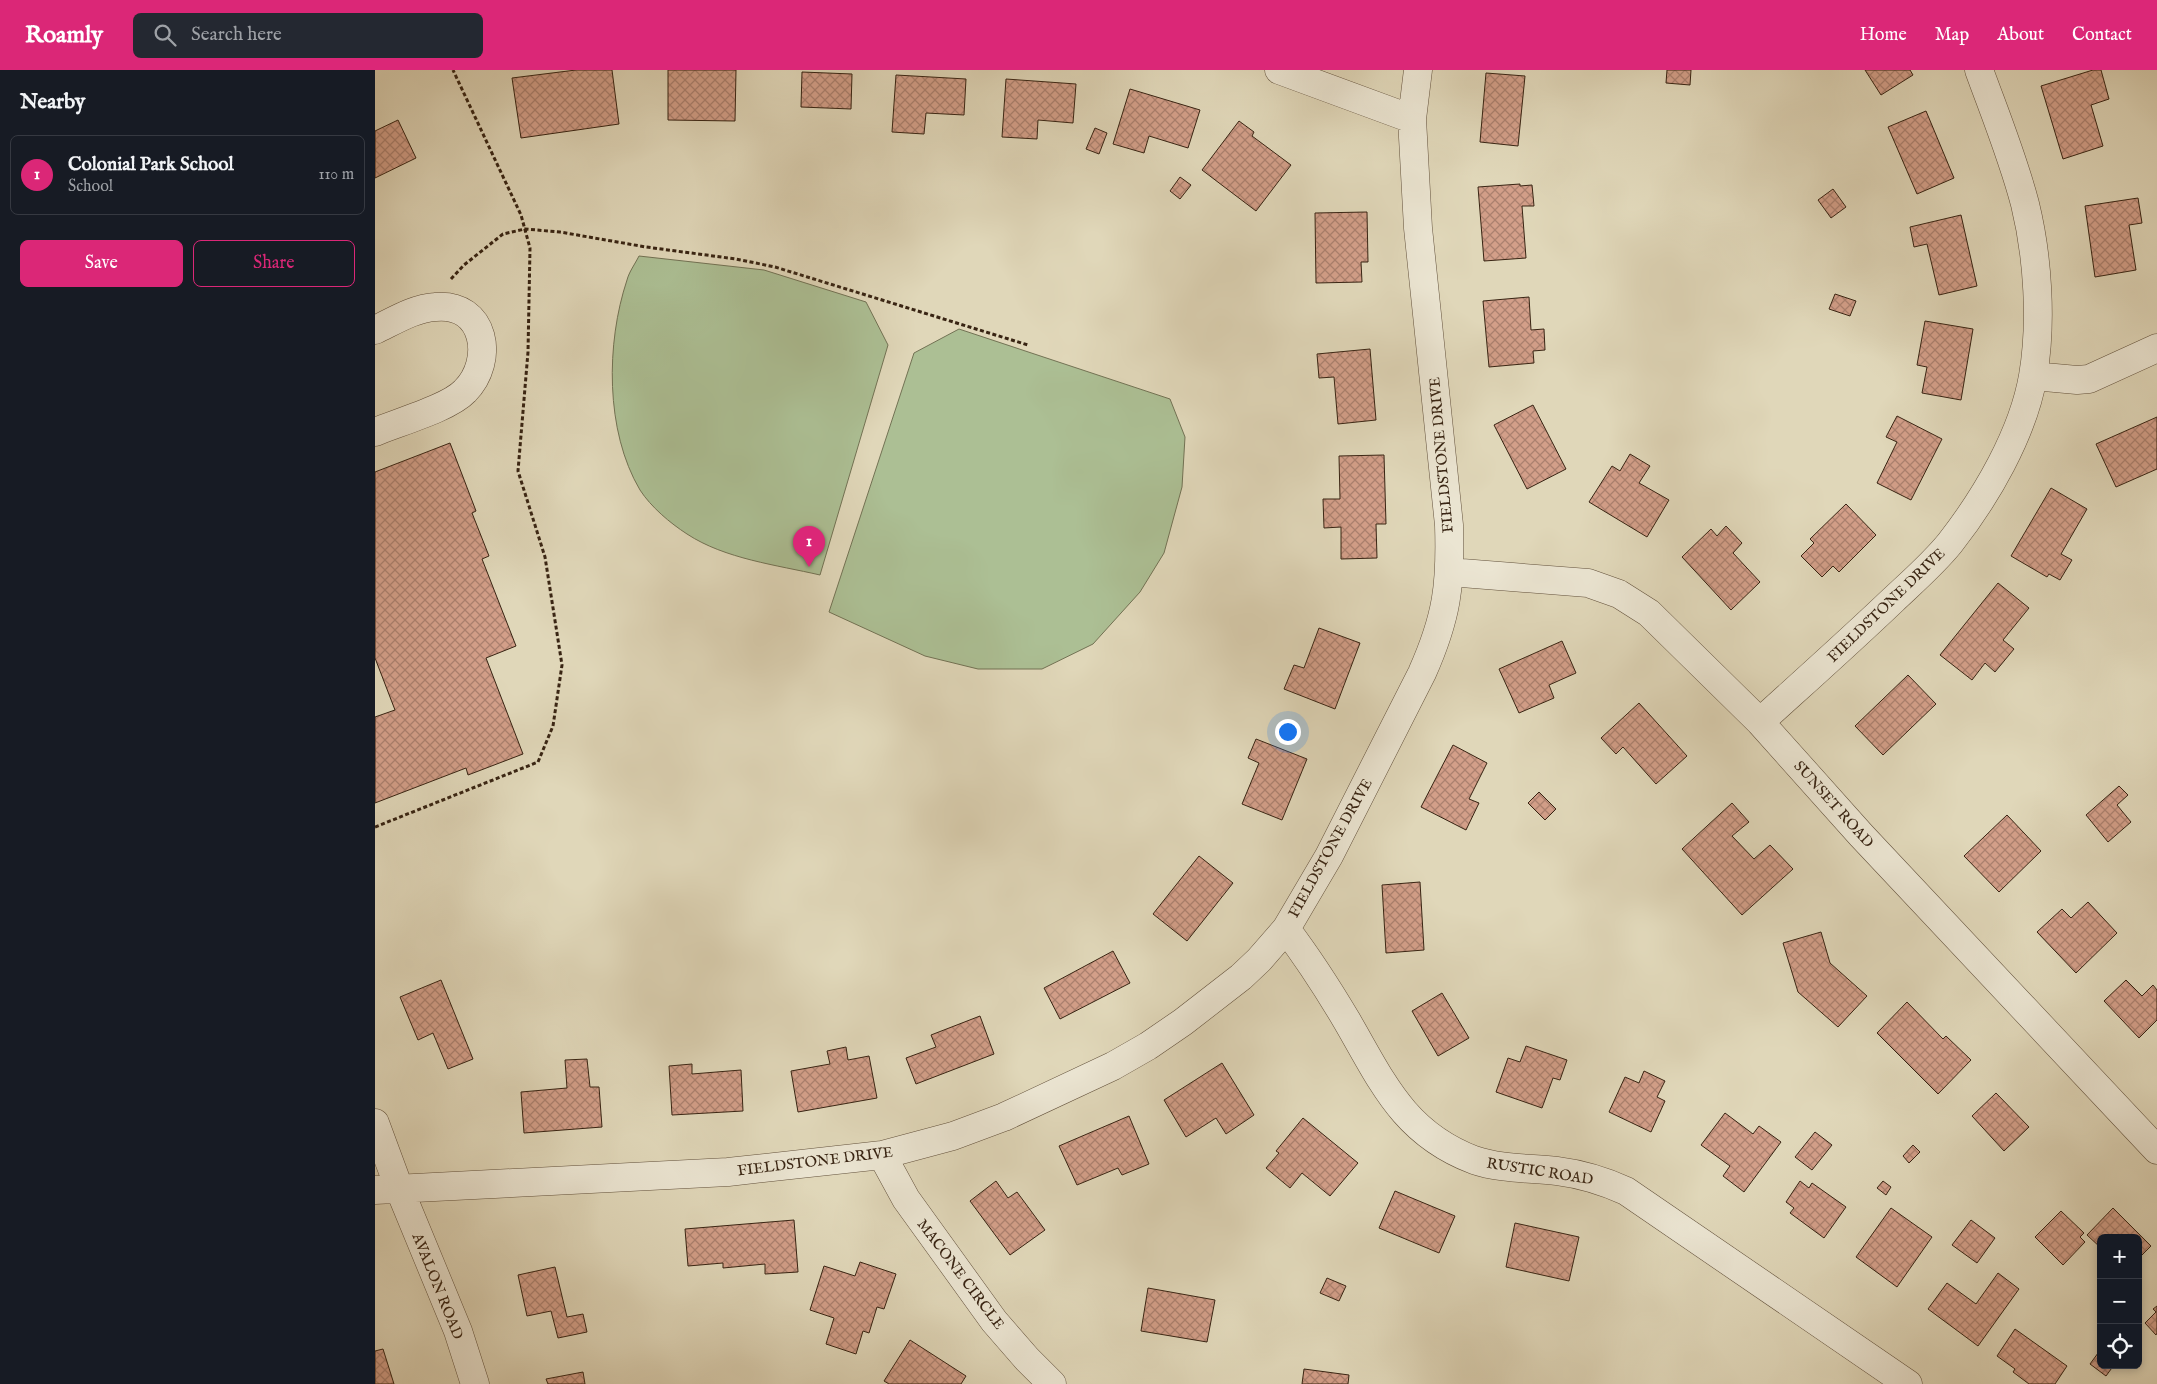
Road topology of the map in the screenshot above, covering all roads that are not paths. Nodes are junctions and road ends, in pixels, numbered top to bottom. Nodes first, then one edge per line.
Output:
1 (1279, 70) edge
2 (1418, 70) edge
3 (1979, 70) edge
4 (1412, 119) junction
5 (375, 330) edge
6 (2157, 348) edge
7 (2033, 376) junction
8 (375, 432) edge
9 (1449, 572) junction
10 (1760, 722) junction
11 (1286, 929) junction
12 (375, 1123) edge
13 (2157, 1150) edge
14 (882, 1155) junction
15 (387, 1189) edge
16 (475, 1384) edge
17 (1052, 1384) edge
18 (1908, 1384) edge

1 - 4 street
2 - 4 street, FIELDSTONE DRIVE
3 - 7 street, FIELDSTONE DRIVE
4 - 9 street, FIELDSTONE DRIVE
5 - 8 street
6 - 7 street
7 - 10 street, FIELDSTONE DRIVE
9 - 10 street, SUNSET ROAD
9 - 11 street, FIELDSTONE DRIVE
10 - 13 street, SUNSET ROAD
11 - 14 street, FIELDSTONE DRIVE
11 - 18 street, RUSTIC ROAD
12 - 15 street, AVALON ROAD
14 - 15 street, FIELDSTONE DRIVE
14 - 17 street, MACONE CIRCLE
15 - 16 street, AVALON ROAD

